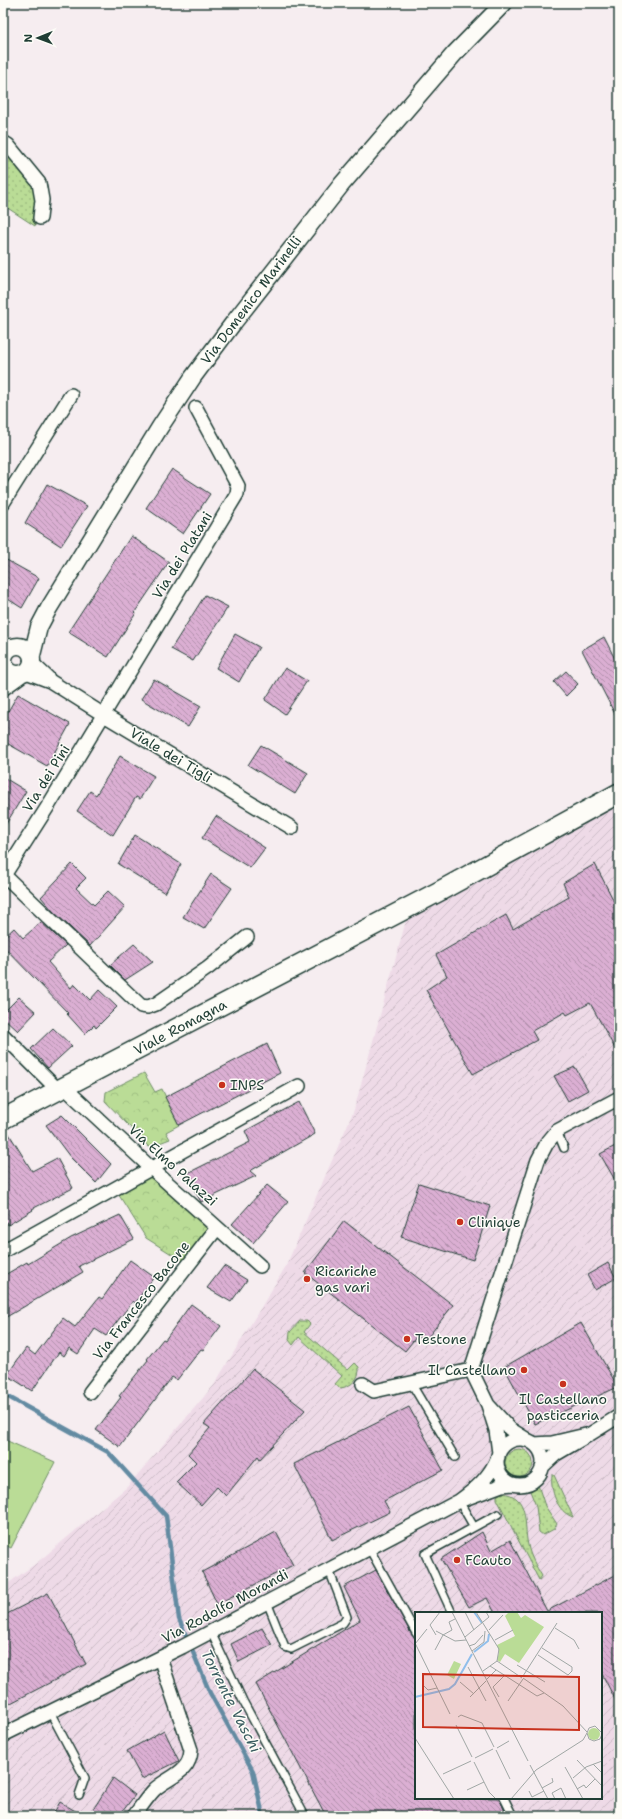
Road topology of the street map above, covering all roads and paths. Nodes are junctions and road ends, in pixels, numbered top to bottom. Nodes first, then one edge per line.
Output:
1 (504, 3) edge
2 (3, 142) edge
3 (40, 218) dead end
4 (71, 395) dead end
5 (196, 408) dead end
6 (3, 503) edge
7 (39, 627) junction
8 (7, 653) edge
9 (28, 666) junction
10 (3, 678) edge
11 (3, 687) edge
12 (104, 715) junction
13 (619, 793) edge
14 (292, 828) dead end
15 (4, 876) edge
16 (247, 937) dead end
17 (3, 1035) edge
18 (299, 1086) dead end
19 (61, 1089) junction
20 (619, 1098) edge
21 (3, 1119) edge
22 (557, 1130) junction
23 (564, 1148) dead end
24 (151, 1168) junction
25 (217, 1228) junction
26 (3, 1251) edge
27 (260, 1266) dead end
28 (471, 1370) junction
29 (411, 1383) junction
30 (363, 1384) dead end
31 (90, 1392) dead end
32 (488, 1405) junction
33 (619, 1416) edge
34 (590, 1434) junction
35 (532, 1442) junction
36 (499, 1454) junction
37 (455, 1457) dead end
38 (542, 1467) junction
39 (513, 1484) junction
40 (459, 1502) junction
41 (498, 1514) dead end
42 (474, 1527) junction
43 (369, 1548) junction
44 (329, 1570) junction
45 (267, 1602) junction
46 (452, 1612) edge
47 (415, 1631) edge
48 (208, 1633) junction
49 (160, 1658) junction
50 (50, 1712) junction
51 (3, 1735) edge
52 (79, 1795) dead end
53 (504, 1799) edge
54 (134, 1816) edge
55 (305, 1816) edge
56 (513, 1816) edge

1 - 7 street, Via Domenico Marinelli
2 - 3 street
4 - 6 street
5 - 12 street, Via dei Platani
7 - 8 street, Via Domenico Marinelli
7 - 9 street, Via Domenico Marinelli
8 - 9 street, Viale dei Tigli
8 - 9 street, Viale dei Tigli
8 - 10 street
9 - 11 street
9 - 12 street, Viale dei Tigli
12 - 14 street, Viale dei Tigli
12 - 15 street, Via dei Pini
13 - 19 main road, Viale Romagna
15 - 16 street
17 - 19 street, Via Elmo Palazzi
18 - 24 street
19 - 21 main road, Viale Romagna
19 - 24 street, Via Elmo Palazzi
20 - 22 street
22 - 23 lane
22 - 28 street
24 - 25 street, Via Elmo Palazzi
24 - 26 street
25 - 27 street, Via Elmo Palazzi
25 - 31 street, Via Francesco Bacone
28 - 29 street
28 - 32 street
29 - 30 street
29 - 37 lane
32 - 35 street
32 - 36 street
33 - 34 street
34 - 35 street
34 - 38 street
35 - 36 street
35 - 38 street
36 - 39 street
36 - 40 street, Via Rodolfo Morandi
38 - 39 street
39 - 40 street, Via Rodolfo Morandi
40 - 42 lane
40 - 43 street, Via Rodolfo Morandi
41 - 42 lane
42 - 46 lane
43 - 44 street, Via Rodolfo Morandi
43 - 47 lane
44 - 45 street, Via Rodolfo Morandi
44 - 45 lane
45 - 48 street, Via Rodolfo Morandi
48 - 49 street, Via Rodolfo Morandi
48 - 55 lane
49 - 50 street, Via Rodolfo Morandi
49 - 54 street
50 - 51 street, Via Rodolfo Morandi
50 - 52 lane
53 - 56 lane

